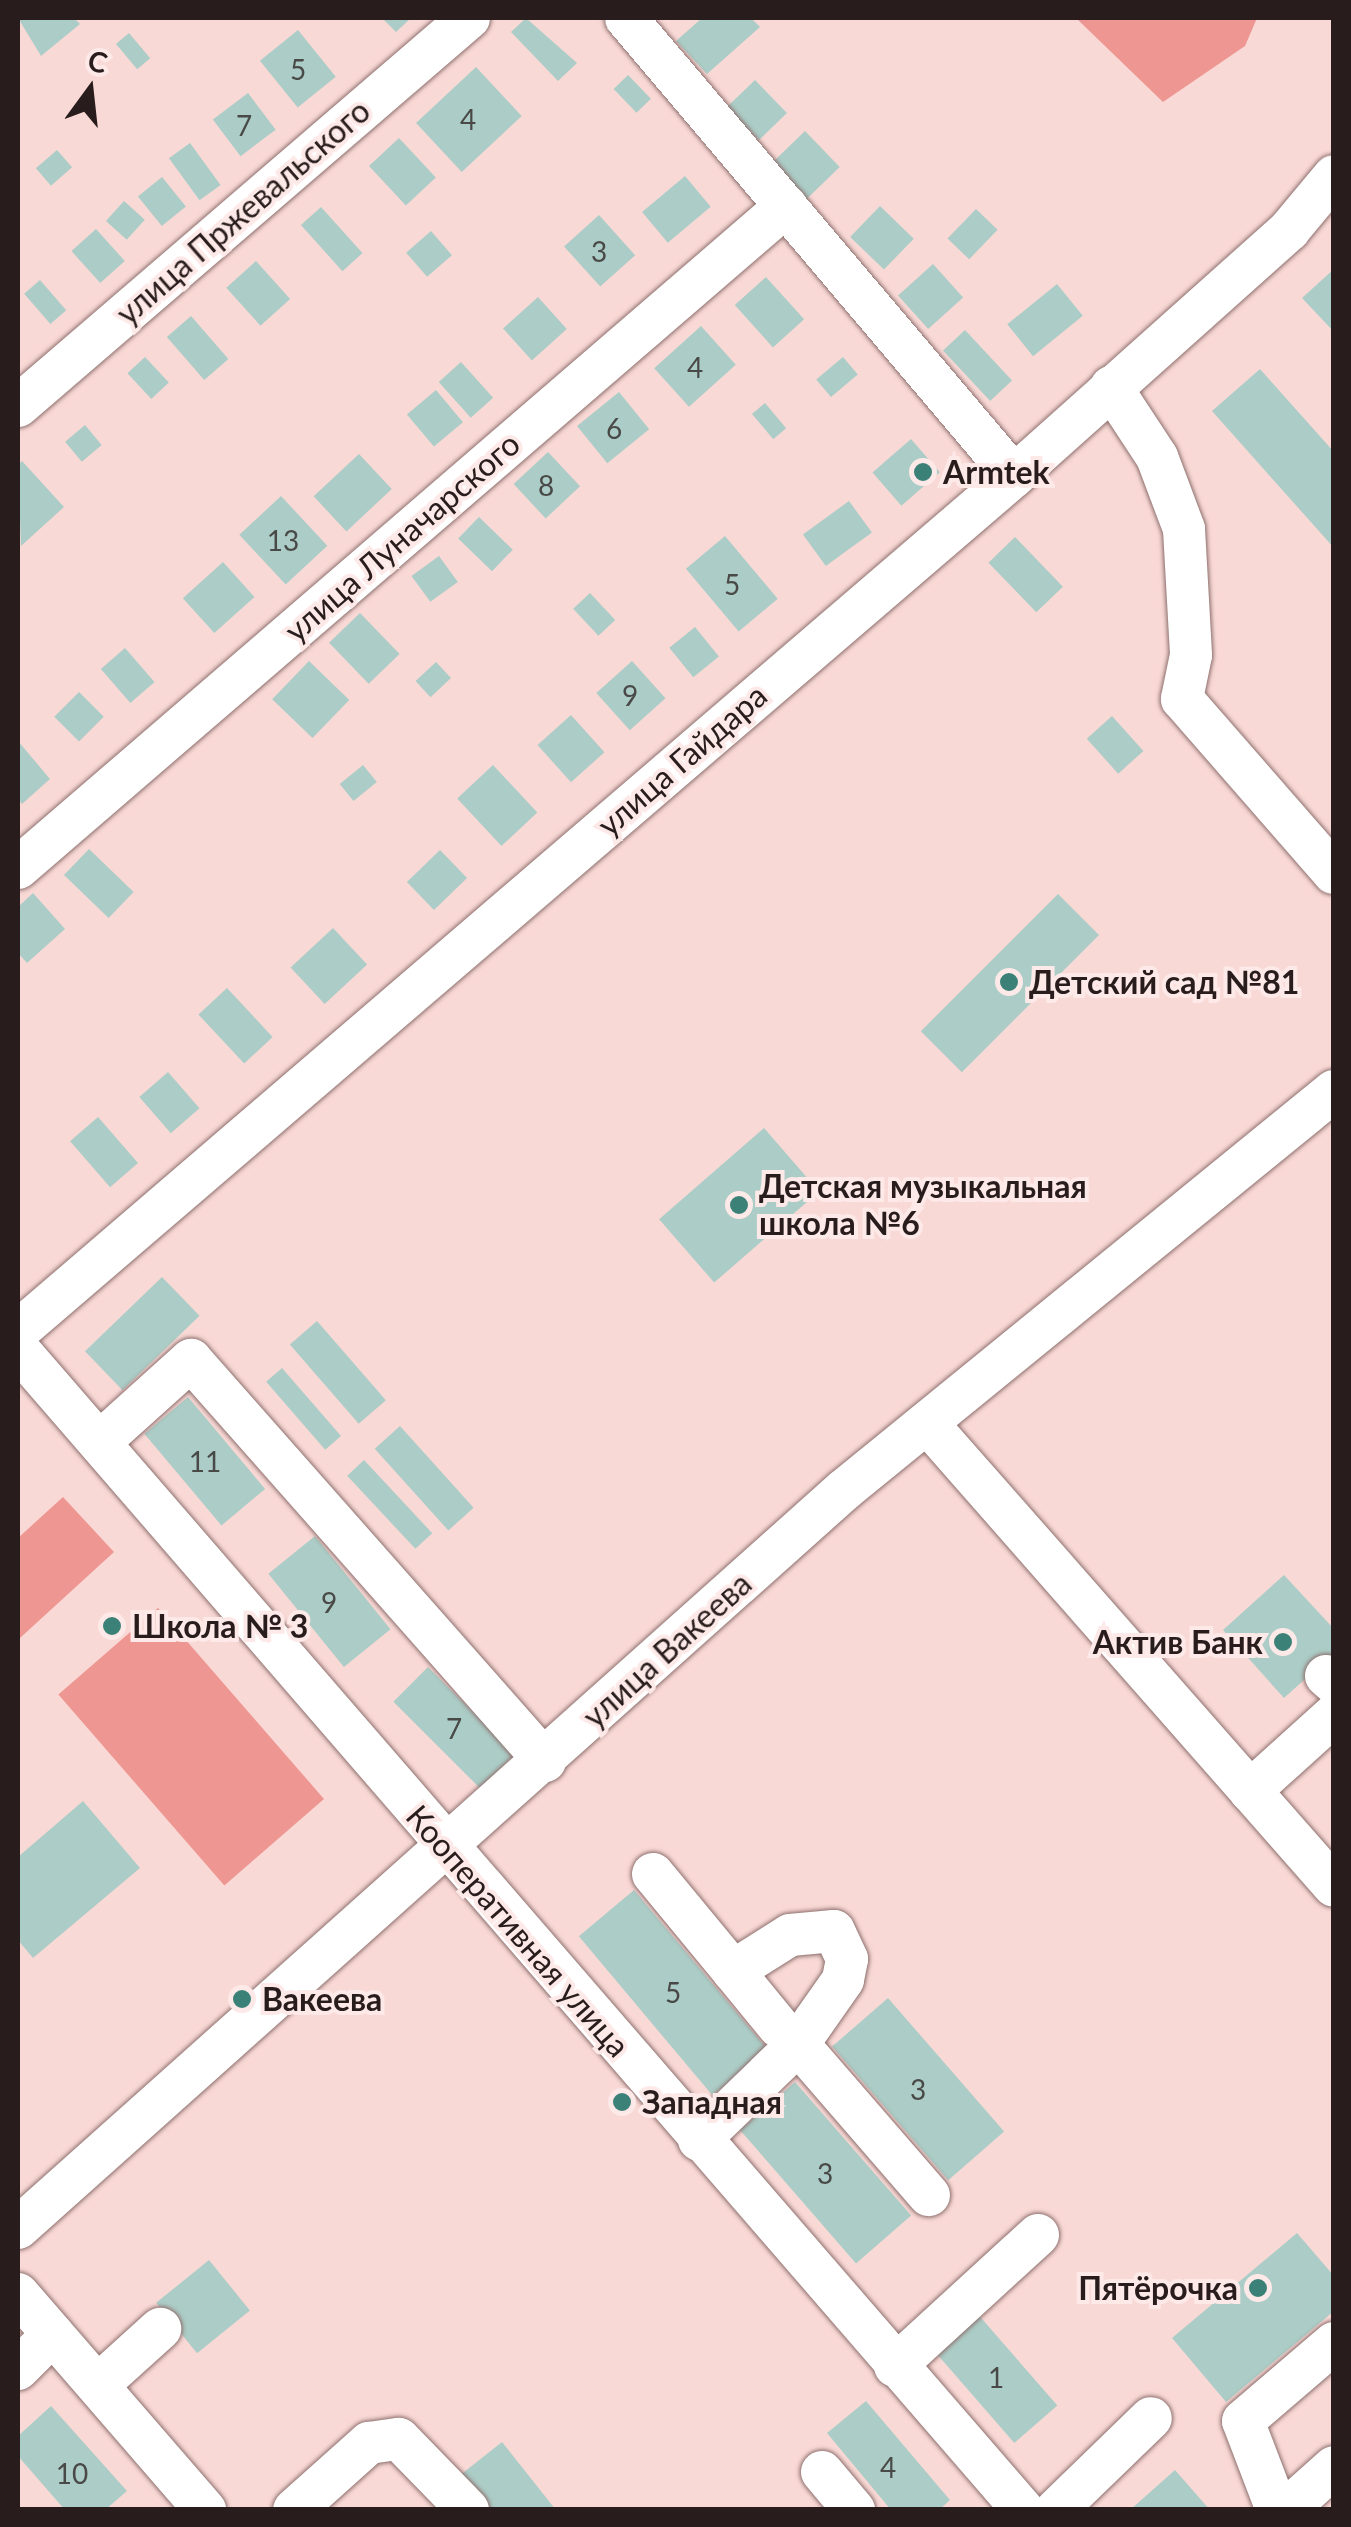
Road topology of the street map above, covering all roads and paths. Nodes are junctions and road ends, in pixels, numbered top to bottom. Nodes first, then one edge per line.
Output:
1 (469, 18) edge
2 (626, 18) edge
3 (1334, 176) edge
4 (786, 206) junction
5 (1111, 387) junction
6 (18, 406) edge
7 (1014, 476) junction
8 (18, 868) edge
9 (1334, 873) edge
10 (1334, 1091) edge
11 (18, 1331) edge
12 (18, 1349) edge
13 (927, 1423) junction
14 (102, 1440) junction
15 (1331, 1691) edge
16 (544, 1761) junction
17 (1250, 1791) junction
18 (446, 1850) junction
19 (653, 1874) dead end
20 (1334, 1886) edge
21 (732, 1971) junction
22 (788, 2036) junction
23 (699, 2140) junction
24 (929, 2195) dead end
25 (18, 2228) edge
26 (1038, 2235) dead end
27 (18, 2294) edge
28 (160, 2329) dead end
29 (53, 2334) junction
30 (1334, 2343) edge
31 (895, 2366) junction
32 (18, 2370) edge
33 (98, 2385) junction
34 (1151, 2418) dead end
35 (1334, 2467) edge
36 (822, 2472) dead end
37 (202, 2508) edge
38 (294, 2510) edge
39 (468, 2510) edge
40 (854, 2510) edge
41 (1024, 2510) edge
42 (1056, 2510) edge
43 (1277, 2510) edge
44 (1286, 2510) edge

1 - 6 street, улица Пржевальского
2 - 4 street
3 - 5 street, улица Гайдара
4 - 7 street
4 - 8 street, улица Луначарского
5 - 7 street, улица Гайдара
5 - 9 street
7 - 11 street, улица Гайдара
10 - 13 street, улица Вакеева
12 - 14 street, Кооперативная улица
13 - 16 street, улица Вакеева
13 - 17 street
14 - 16 street
14 - 18 street, Кооперативная улица
15 - 17 street
16 - 18 street, улица Вакеева
17 - 20 street
18 - 23 street, Кооперативная улица
18 - 25 street, улица Вакеева
19 - 21 street
21 - 22 street
21 - 22 street
22 - 23 street
22 - 24 street
23 - 31 street, Кооперативная улица
26 - 31 street
27 - 29 street
28 - 33 street
29 - 32 street
29 - 33 street
30 - 43 street
31 - 41 street, Кооперативная улица
33 - 37 street
34 - 42 street
35 - 44 street
36 - 40 street
38 - 39 street

